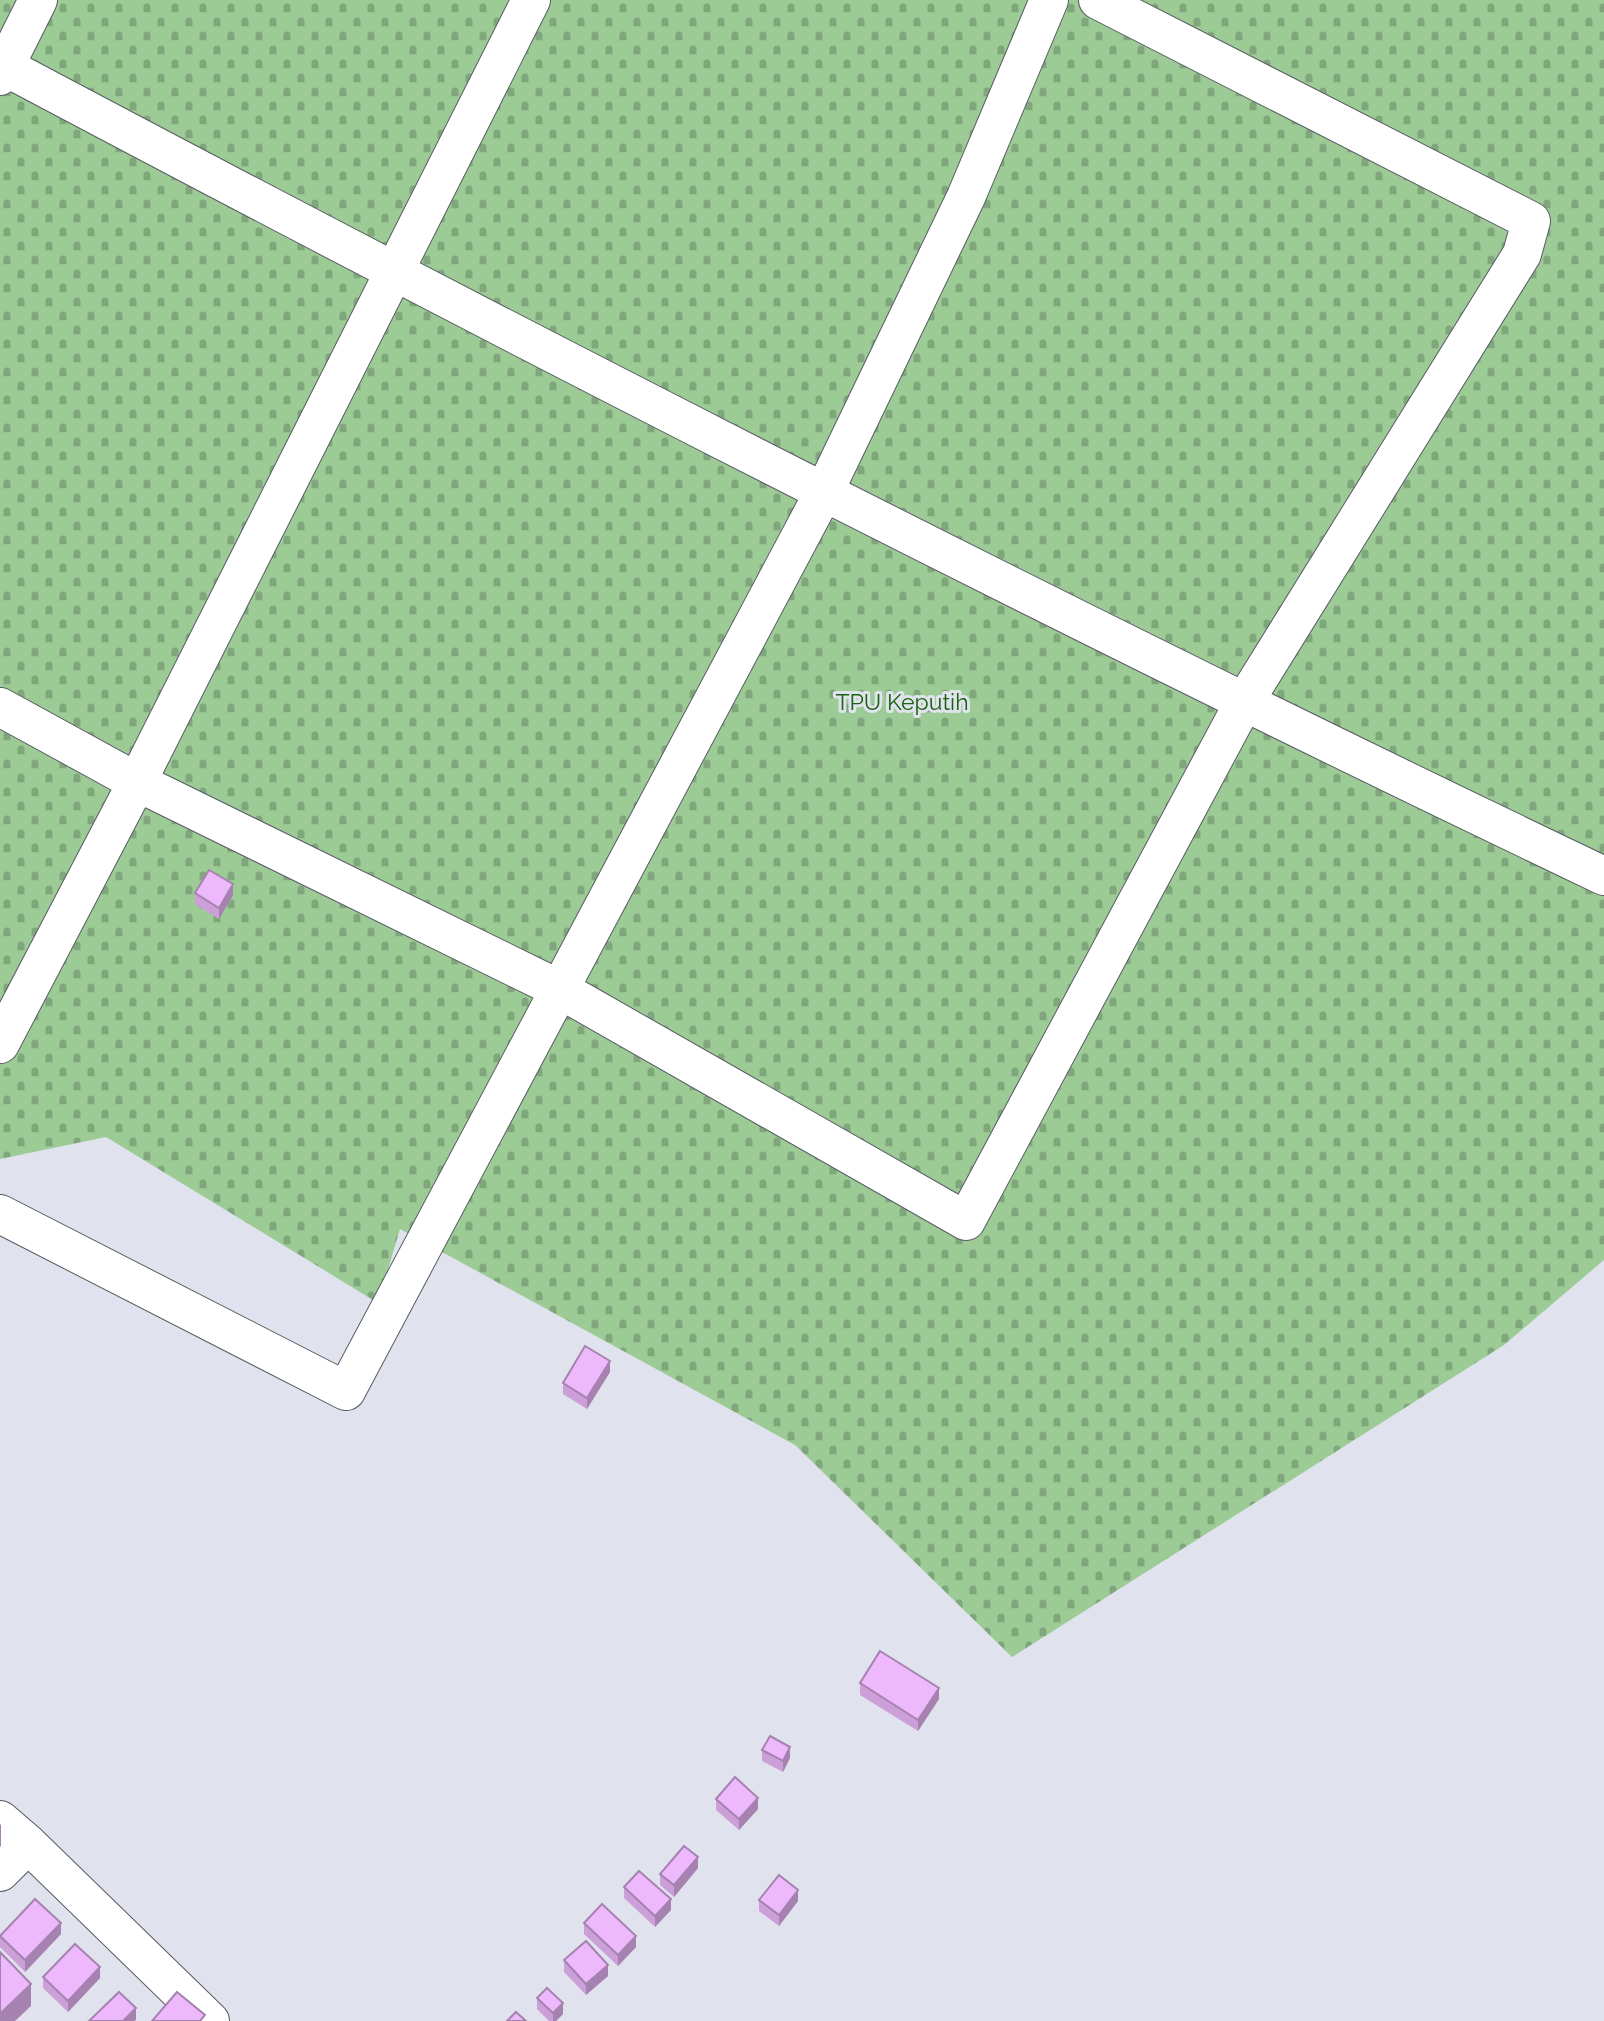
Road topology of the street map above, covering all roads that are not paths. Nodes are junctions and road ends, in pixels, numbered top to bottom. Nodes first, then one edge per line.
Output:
1 (38, 0) edge
2 (531, 0) edge
3 (1049, 0) edge
4 (1098, 0) edge
5 (2, 69) edge
6 (392, 272) junction
7 (825, 490) junction
8 (1243, 704) junction
9 (0, 707) edge
10 (136, 782) junction
11 (1604, 876) edge
12 (559, 989) junction
13 (0, 1044) edge
14 (0, 1214) edge
15 (14, 1832) edge
16 (0, 1872) edge
17 (210, 2021) edge

1 - 5 street
2 - 6 street
3 - 7 street
4 - 8 street
5 - 6 street
6 - 7 street
6 - 10 street
7 - 8 street
7 - 12 street
8 - 11 street
8 - 12 street
9 - 10 street
10 - 12 street
10 - 13 street
12 - 14 street
15 - 16 street
15 - 17 street

